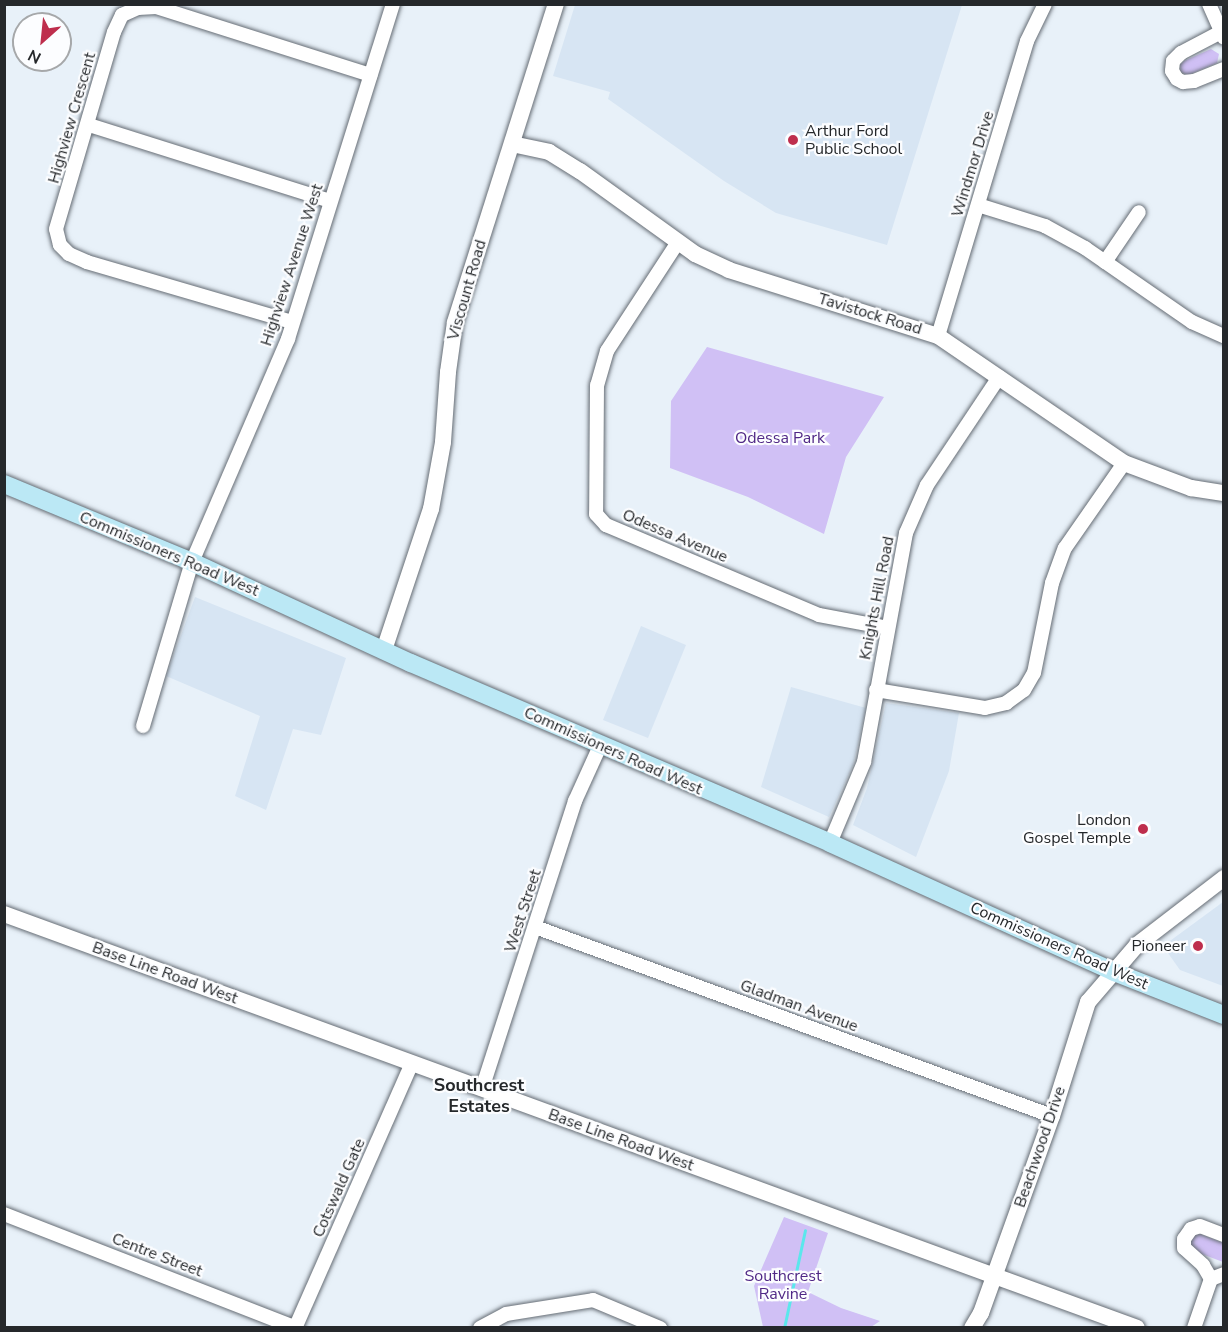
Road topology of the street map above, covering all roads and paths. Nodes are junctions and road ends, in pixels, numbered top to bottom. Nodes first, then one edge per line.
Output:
1 (393, 4) edge
2 (556, 4) edge
3 (1045, 4) edge
4 (1209, 4) edge
5 (1222, 35) edge
6 (1224, 69) edge
7 (370, 75) junction
8 (88, 125) junction
9 (512, 144) junction
10 (330, 201) junction
11 (978, 205) junction
12 (1139, 212) dead end
13 (678, 242) junction
14 (1105, 262) junction
15 (292, 321) junction
16 (938, 336) junction
17 (1224, 336) edge
18 (999, 377) junction
19 (1124, 463) junction
20 (4, 484) edge
21 (1224, 493) edge
22 (192, 562) junction
23 (888, 628) junction
24 (384, 650) junction
25 (876, 690) junction
26 (143, 726) dead end
27 (600, 746) junction
28 (830, 843) junction
29 (1224, 879) edge
30 (4, 914) edge
31 (535, 927) junction
32 (1114, 972) junction
33 (1224, 1015) edge
34 (412, 1063) junction
35 (482, 1089) junction
36 (1052, 1116) junction
37 (4, 1214) edge
38 (1224, 1235) edge
39 (1217, 1276) edge
40 (994, 1277) junction
41 (296, 1327) edge
42 (480, 1328) edge
43 (660, 1328) edge
44 (972, 1328) edge
45 (1137, 1328) edge
46 (1194, 1328) edge

1 - 7 street, Highview Avenue West
2 - 9 street, Viscount Road
3 - 11 street, Windmor Drive
4 - 5 street
5 - 6 street
7 - 8 street, Highview Crescent
7 - 10 street, Highview Avenue West
8 - 10 street
8 - 15 street, Highview Crescent
9 - 13 street, Tavistock Road
9 - 24 street, Viscount Road
10 - 15 street, Highview Avenue West
11 - 14 street
11 - 16 street, Windmor Drive
12 - 14 street
13 - 16 street, Tavistock Road
13 - 23 street, Odessa Avenue
14 - 17 street
15 - 22 street, Highview Avenue West
16 - 18 street, Tavistock Road
18 - 19 street, Tavistock Road
18 - 23 street, Knights Hill Road
19 - 21 street, Tavistock Road
19 - 25 street
20 - 22 main road, Commissioners Road West
22 - 24 main road, Commissioners Road West
22 - 26 street, Highview Avenue West
23 - 25 street, Knights Hill Road
24 - 27 main road, Commissioners Road West
25 - 28 street, Knights Hill Road
27 - 28 main road, Commissioners Road West
27 - 31 street, West Street
28 - 32 main road, Commissioners Road West
29 - 32 street, Beachwood Drive
30 - 34 street, Base Line Road West
31 - 35 street, West Street
31 - 36 street, Gladman Avenue
32 - 33 main road, Commissioners Road West
32 - 36 street, Beachwood Drive
34 - 35 street, Base Line Road West
34 - 41 street, Cotswald Gate
35 - 40 street, Base Line Road West
36 - 40 street, Beachwood Drive
37 - 41 street, Centre Street
38 - 39 street
39 - 46 street
40 - 44 street, Beachwood Drive
40 - 45 street, Base Line Road West
42 - 43 street

